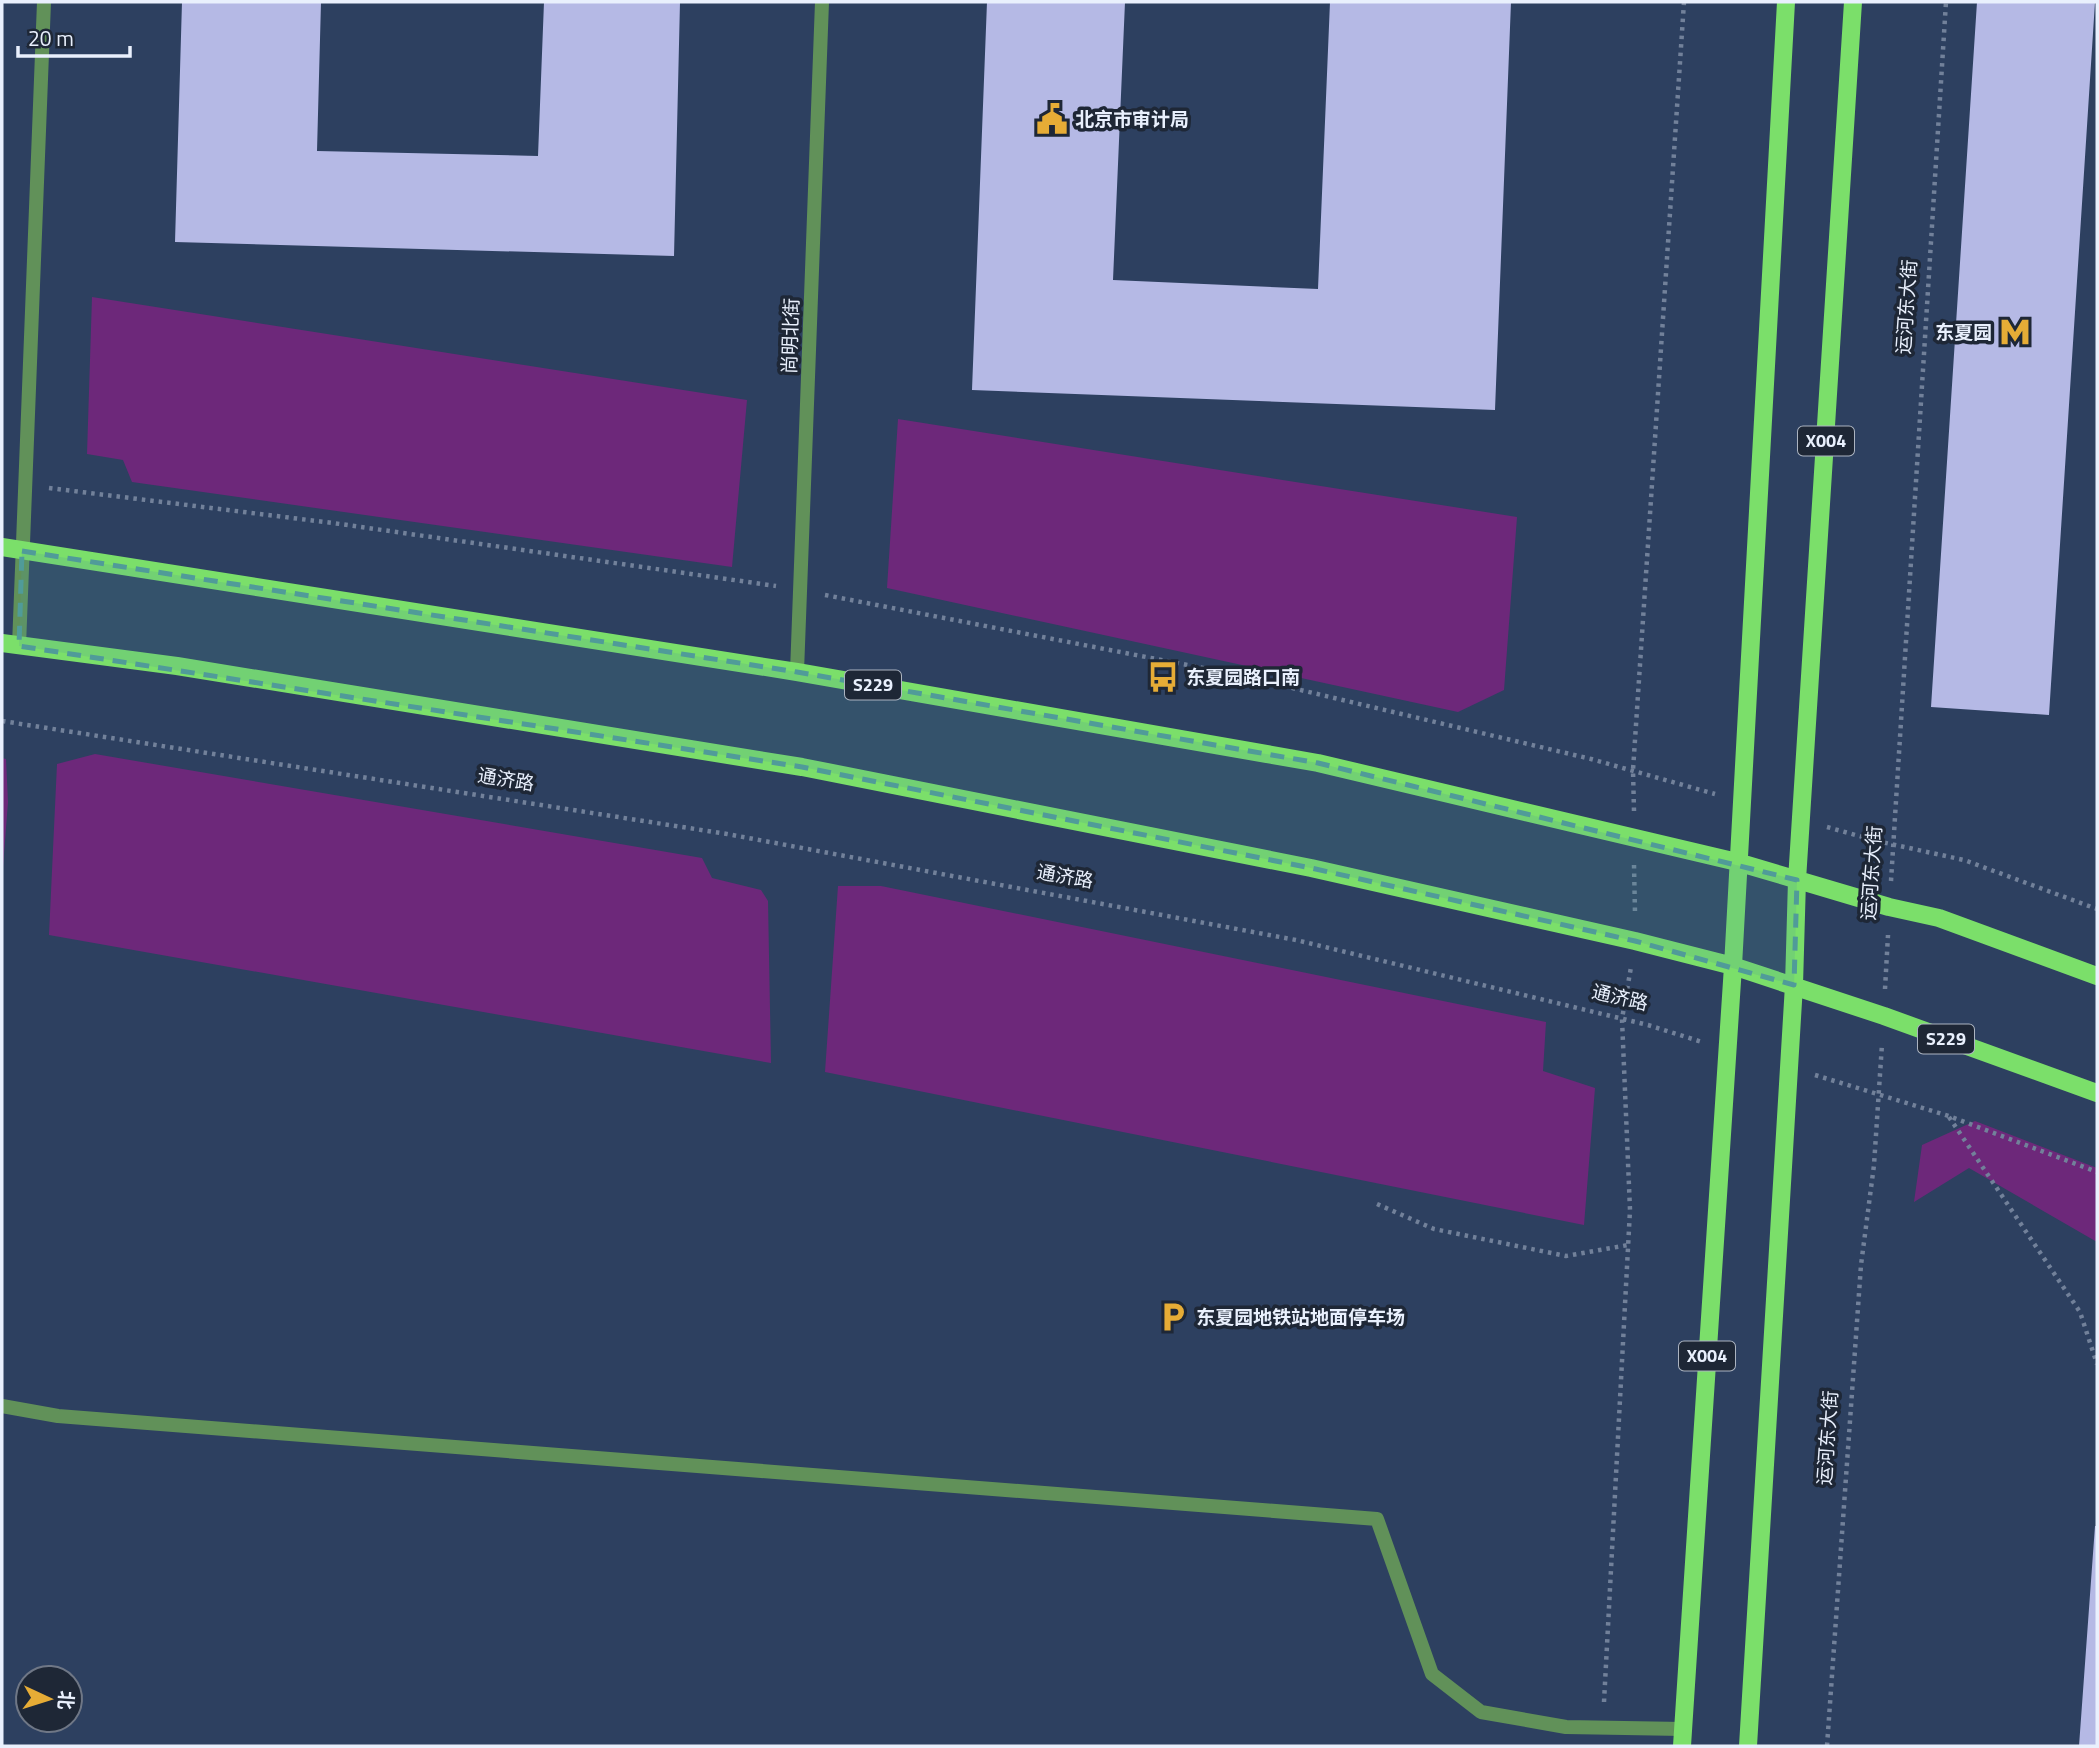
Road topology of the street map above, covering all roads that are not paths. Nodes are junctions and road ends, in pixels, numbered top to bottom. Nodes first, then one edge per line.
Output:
1 (44, 2) edge
2 (822, 2) edge
3 (1786, 2) edge
4 (1853, 2) edge
5 (2, 547) edge
6 (22, 551) junction
7 (10, 645) edge
8 (797, 672) junction
9 (1737, 862) junction
10 (1797, 880) junction
11 (1733, 966) junction
12 (2097, 976) edge
13 (1794, 985) junction
14 (2097, 1093) edge
15 (2, 1406) edge
16 (1683, 1737) edge
17 (1748, 1746) edge

1 - 6 street
2 - 8 street, 尚明北街
3 - 9 main road, X004
4 - 10 main road, X004
5 - 6 main road, S229
6 - 7 street
6 - 8 main road, S229
7 - 11 main road, S229
8 - 9 main road, S229
9 - 10 main road, S229
9 - 11 main road, X004
10 - 12 main road, S229
10 - 13 main road, X004
11 - 13 main road, S229
11 - 16 main road, X004
13 - 14 main road, S229
13 - 17 main road, X004
15 - 16 street

